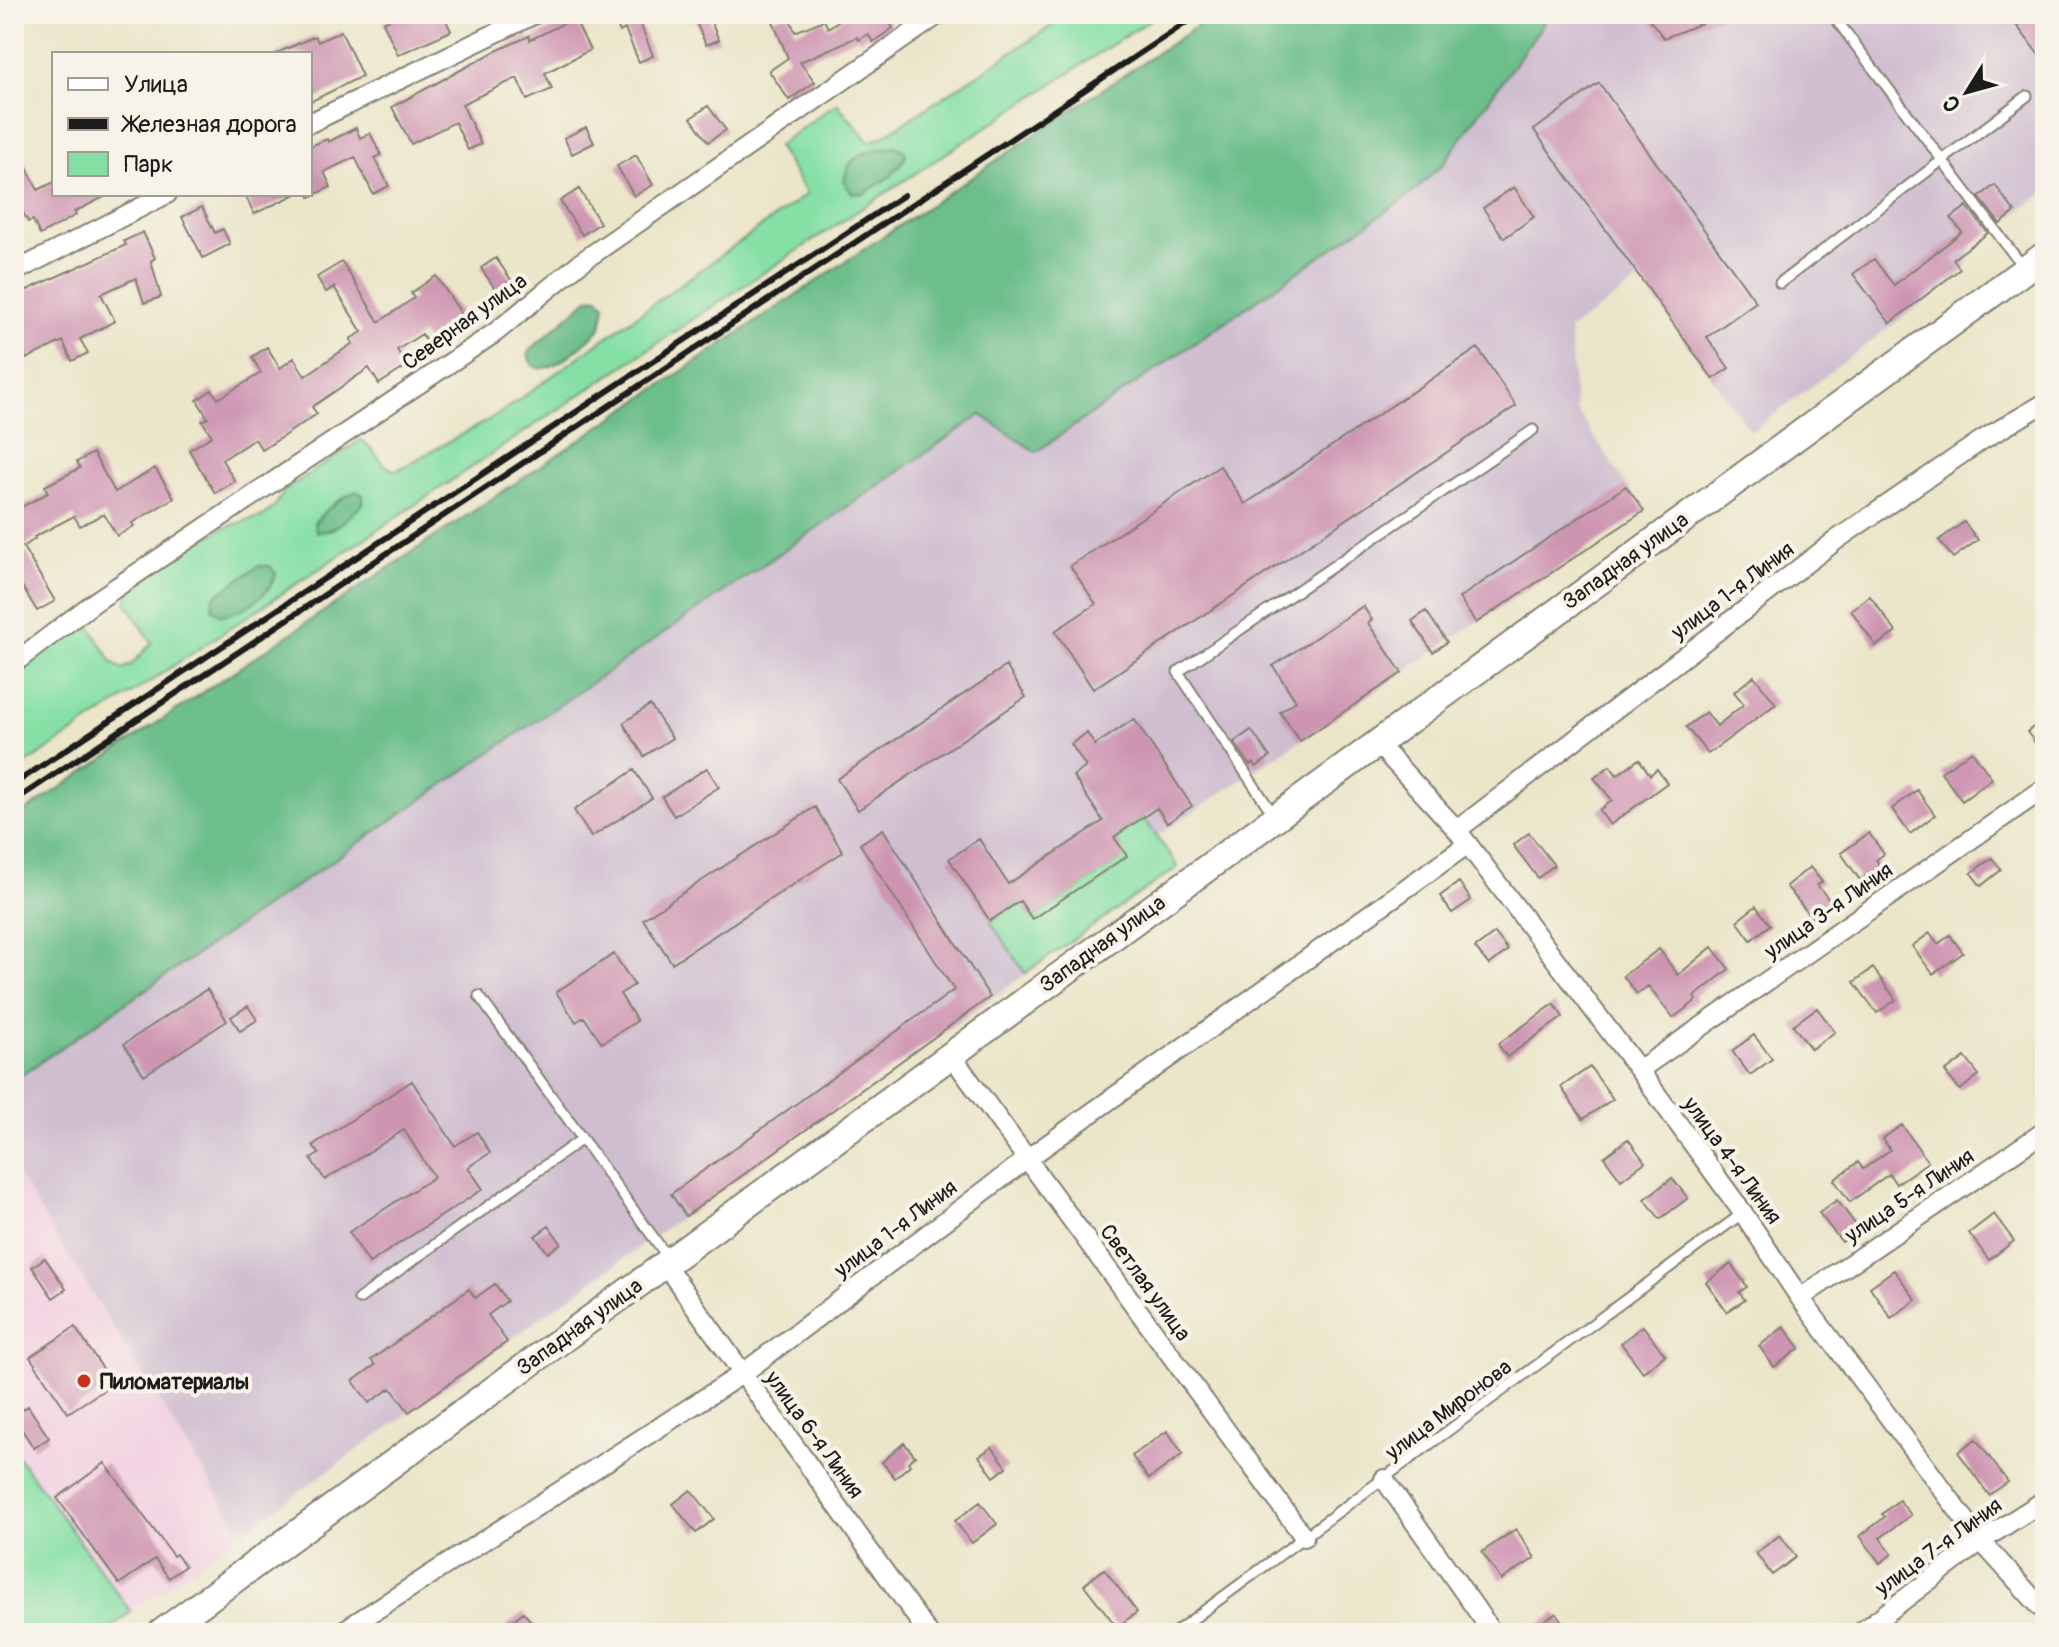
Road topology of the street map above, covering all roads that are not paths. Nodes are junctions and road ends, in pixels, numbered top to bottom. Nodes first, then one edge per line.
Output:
1 (535, 14) edge
2 (939, 14) edge
3 (1832, 14) edge
4 (2027, 96) dead end
5 (312, 122) edge
6 (1943, 160) junction
7 (163, 196) edge
8 (2035, 262) edge
9 (14, 272) edge
10 (1780, 283) dead end
11 (2045, 403) edge
12 (1533, 430) dead end
13 (14, 663) edge
14 (1376, 742) junction
15 (2045, 788) edge
16 (1275, 817) junction
17 (1463, 837) junction
18 (479, 996) dead end
19 (951, 1055) junction
20 (1639, 1070) junction
21 (2045, 1131) edge
22 (582, 1139) junction
23 (1027, 1159) junction
24 (1743, 1213) junction
25 (667, 1261) junction
26 (1800, 1298) junction
27 (359, 1299) dead end
28 (742, 1374) junction
29 (1384, 1479) junction
30 (2045, 1500) edge
31 (1304, 1537) junction
32 (1981, 1541) junction
33 (2045, 1612) edge
34 (926, 1632) edge
35 (161, 1633) edge
36 (340, 1633) edge
37 (1174, 1633) edge
38 (1493, 1633) edge
39 (1860, 1633) edge

1 - 5 street
2 - 13 street, Северная улица
3 - 6 lane
4 - 6 lane
6 - 8 lane
6 - 10 lane
7 - 9 street
8 - 14 street, Западная улица
11 - 17 street, улица 1-я Линия
12 - 16 lane
14 - 16 street, Западная улица
14 - 17 street, улица 4-я Линия
15 - 20 street, улица 3-я Линия
16 - 19 street, Западная улица
17 - 20 street, улица 4-я Линия
17 - 23 street, улица 1-я Линия
18 - 22 lane
19 - 23 street, Светлая улица
19 - 25 street, Западная улица
20 - 24 street, улица 4-я Линия
21 - 26 street, улица 5-я Линия
22 - 25 lane
22 - 27 lane
23 - 28 street, улица 1-я Линия
23 - 31 street, Светлая улица
24 - 26 street, улица 4-я Линия
24 - 29 lane, улица Миронова
25 - 28 street, улица 6-я Линия
25 - 35 street, Западная улица
26 - 32 street, улица 4-я Линия
28 - 34 street, улица 6-я Линия
28 - 36 street, улица 1-я Линия
29 - 31 lane, улица Миронова
29 - 38 street
30 - 32 street, улица 7-я Линия
31 - 37 lane, улица Миронова
32 - 33 street, улица 4-я Линия
32 - 39 street, улица 7-я Линия

